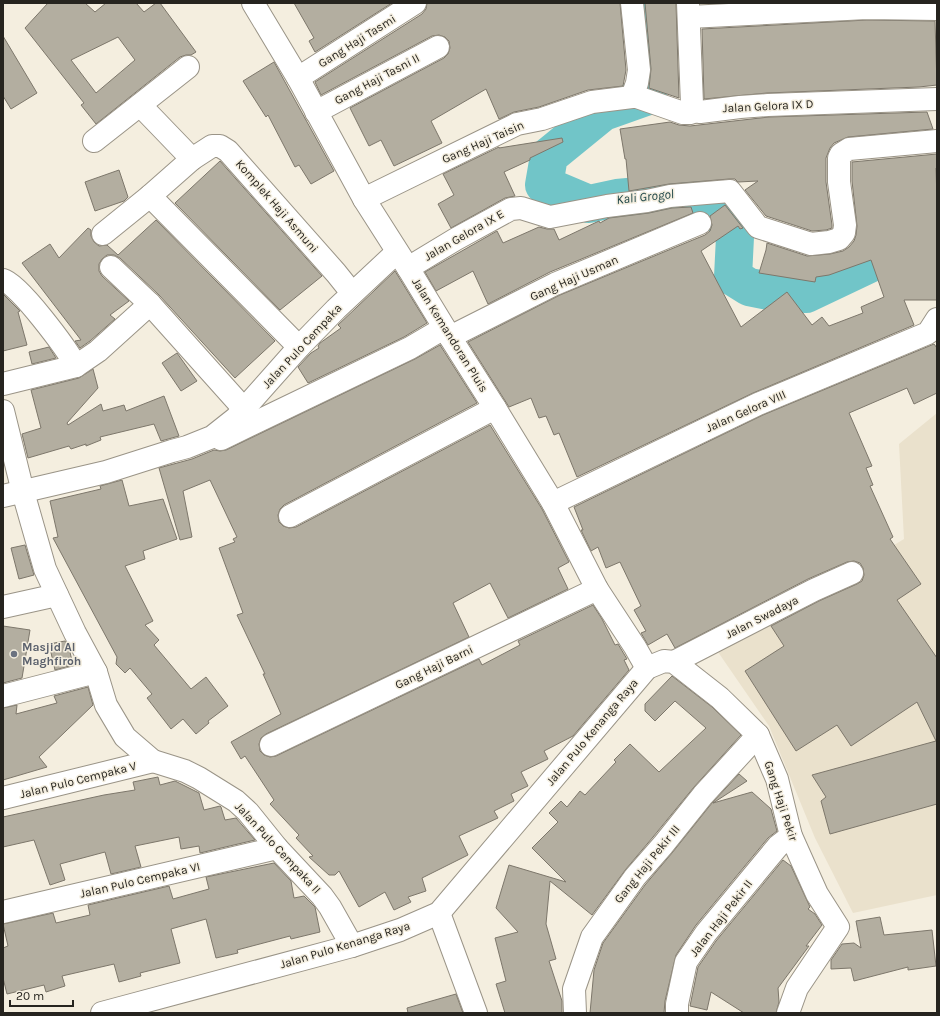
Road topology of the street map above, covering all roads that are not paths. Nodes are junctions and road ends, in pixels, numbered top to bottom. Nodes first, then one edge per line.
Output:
1 (254, 3) edge
2 (415, 3) edge
3 (632, 3) edge
4 (937, 8) edge
5 (689, 10) edge
6 (438, 47) dead end
7 (188, 67) dead end
8 (298, 78) junction
9 (640, 99) junction
10 (937, 99) edge
11 (140, 105) junction
12 (696, 111) junction
13 (316, 112) junction
14 (94, 141) dead end
15 (937, 141) edge
16 (192, 159) junction
17 (150, 196) junction
18 (364, 199) junction
19 (700, 223) dead end
20 (103, 234) dead end
21 (403, 260) junction
22 (111, 267) dead end
23 (3, 280) edge
24 (352, 293) junction
25 (150, 304) junction
26 (937, 319) edge
27 (447, 333) junction
28 (299, 347) junction
29 (76, 366) junction
30 (3, 384) edge
31 (496, 408) junction
32 (244, 409) junction
33 (3, 411) edge
34 (207, 440) junction
35 (13, 494) edge
36 (553, 503) junction
37 (290, 516) dead end
38 (852, 573) dead end
39 (597, 589) junction
40 (57, 595) junction
41 (3, 607) edge
42 (674, 662) junction
43 (647, 668) junction
44 (96, 672) junction
45 (3, 696) edge
46 (758, 735) junction
47 (271, 745) dead end
48 (153, 762) junction
49 (3, 798) edge
50 (791, 836) junction
51 (277, 848) junction
52 (3, 912) edge
53 (439, 913) junction
54 (352, 946) junction
55 (102, 1013) edge
56 (476, 1013) edge
57 (575, 1013) edge
58 (677, 1013) edge
59 (788, 1013) edge

1 - 8 street, Jalan Kemandoran Pluis
2 - 8 street, Gang Haji Tasmi
3 - 9 street
4 - 5 street
5 - 12 street
6 - 13 street, Gang Haji Tasni II
7 - 11 street
8 - 13 street, Jalan Kemandoran Pluis
9 - 12 street, Jalan Gelora IX D
9 - 18 street, Gang Haji Taisin
10 - 12 street, Jalan Gelora IX D
11 - 14 street
11 - 16 street
13 - 18 street, Jalan Kemandoran Pluis
15 - 21 street, Jalan Gelora IX E
16 - 17 street, Komplek Haji Asmuni
16 - 24 street, Komplek Haji Asmuni
17 - 20 street, Komplek Haji Asmuni
17 - 28 street
18 - 21 street, Jalan Kemandoran Pluis
19 - 27 street, Gang Haji Usman
21 - 24 street, Jalan Pulo Cempaka
21 - 27 street, Jalan Kemandoran Pluis
22 - 25 street
23 - 29 street
24 - 28 street, Jalan Pulo Cempaka
25 - 29 street
25 - 32 street
26 - 36 street, Jalan Gelora VIII
27 - 31 street, Jalan Kemandoran Pluis
27 - 34 street, Jalan Pulo Cempaka
28 - 32 street, Jalan Pulo Cempaka
29 - 30 street
31 - 36 street, Jalan Kemandoran Pluis
31 - 37 street
32 - 34 street, Jalan Pulo Cempaka
33 - 35 street, Jalan Pulo Cempaka II
34 - 35 street, Jalan Pulo Cempaka
35 - 40 street, Jalan Pulo Cempaka II
36 - 39 street, Jalan Kemandoran Pluis
38 - 42 street, Jalan Swadaya
39 - 43 street, Jalan Kemandoran Pluis
39 - 47 street, Gang Haji Barni
40 - 41 street
40 - 44 street, Jalan Pulo Cempaka II
42 - 43 street
42 - 46 street, Gang Haji Pekir
43 - 53 street, Jalan Pulo Kenanga Raya
44 - 45 street
44 - 48 street, Jalan Pulo Cempaka II
46 - 50 street, Gang Haji Pekir
46 - 57 street, Gang Haji Pekir III
48 - 49 street, Jalan Pulo Cempaka V
48 - 51 street, Jalan Pulo Cempaka II
50 - 58 street, Jalan Haji Pekir II
50 - 59 street, Gang Haji Pekir
51 - 52 street, Jalan Pulo Cempaka VI
51 - 54 street, Jalan Pulo Cempaka II
53 - 54 street, Jalan Pulo Kenanga Raya
53 - 56 street
54 - 55 street, Jalan Pulo Kenanga Raya

